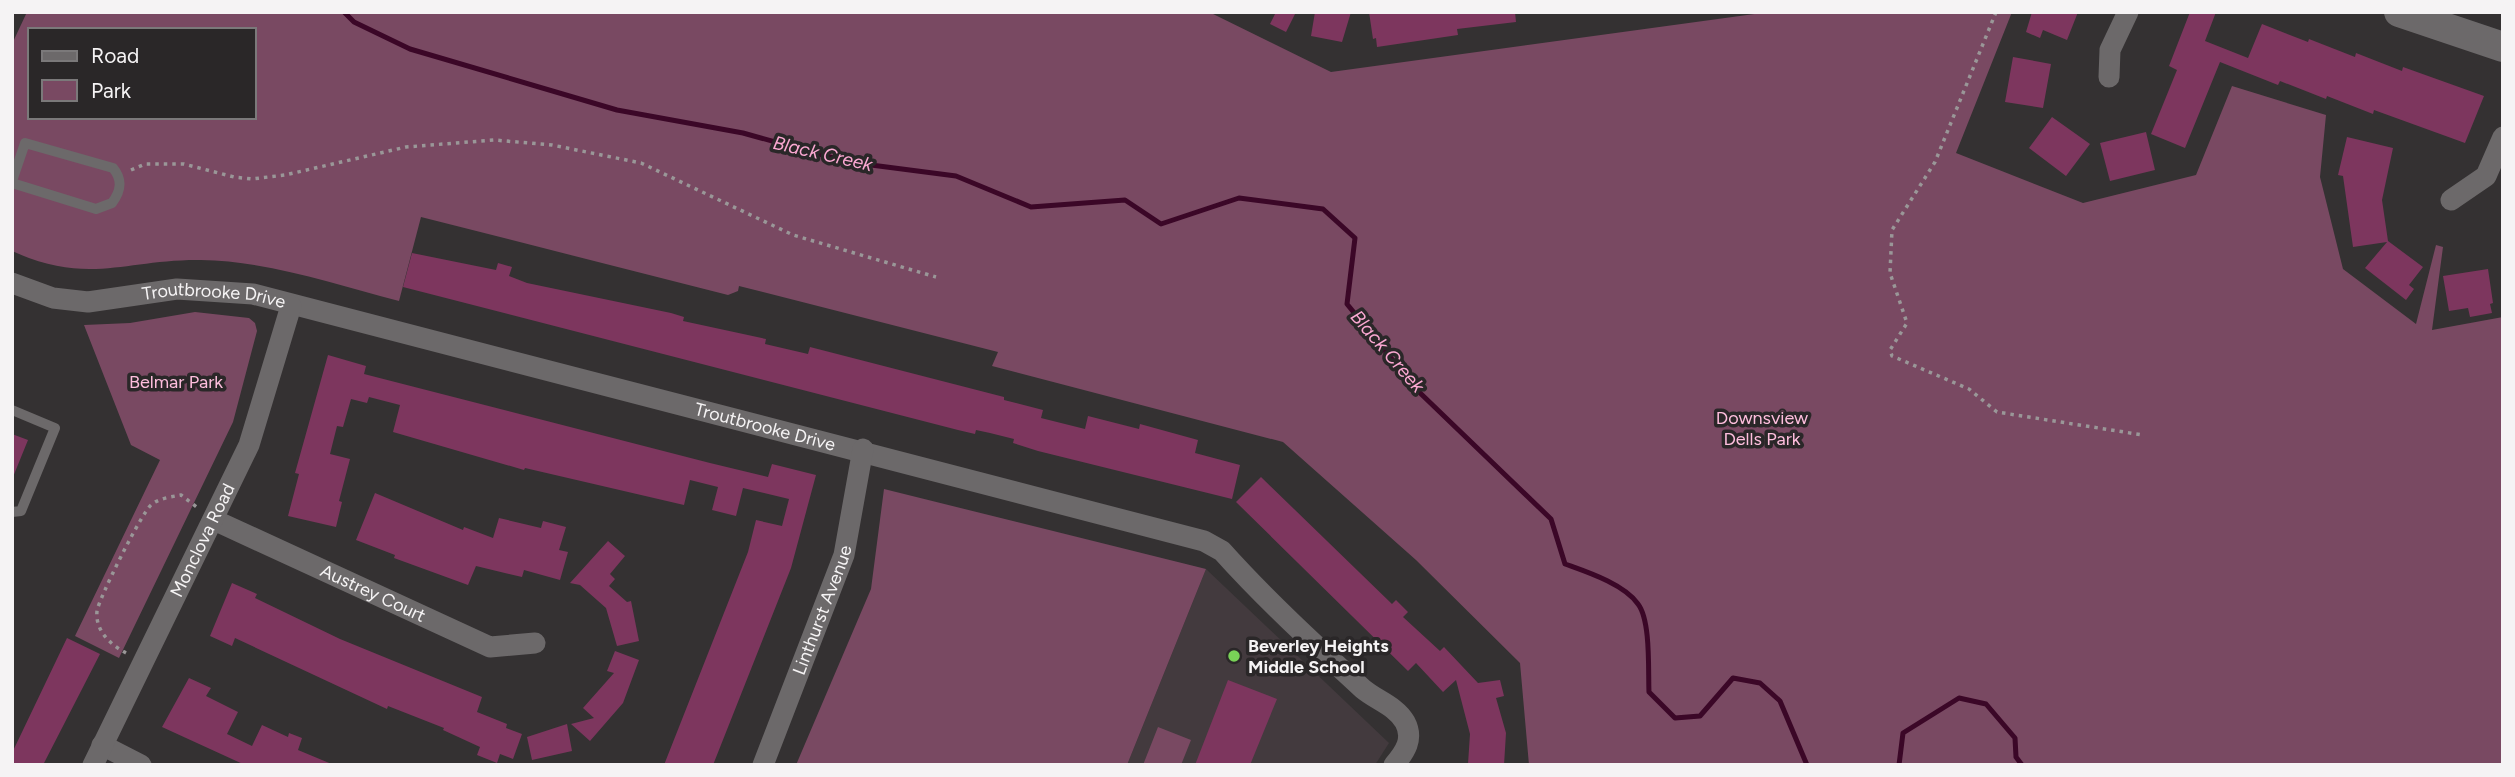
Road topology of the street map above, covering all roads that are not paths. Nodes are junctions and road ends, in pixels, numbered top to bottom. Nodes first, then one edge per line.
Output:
1 (2128, 12) edge
2 (2407, 14) edge
3 (2503, 47) edge
4 (2109, 77) dead end
5 (2503, 137) edge
6 (12, 182) edge
7 (2451, 200) dead end
8 (12, 283) edge
9 (291, 306) junction
10 (12, 411) edge
11 (863, 449) junction
12 (12, 512) edge
13 (214, 520) junction
14 (535, 643) dead end
15 (97, 755) edge
16 (141, 765) edge
17 (763, 765) edge
18 (1394, 765) edge

1 - 4 street
2 - 3 street
5 - 7 street
6 - 6 lane
8 - 9 street, Troutbrooke Drive
9 - 11 street, Troutbrooke Drive
9 - 13 street, Monclova Road
10 - 12 lane
11 - 17 street, Linthurst Avenue
11 - 18 street, Troutbrooke Drive
13 - 14 street, Austrey Court
13 - 15 street, Monclova Road
15 - 16 street

